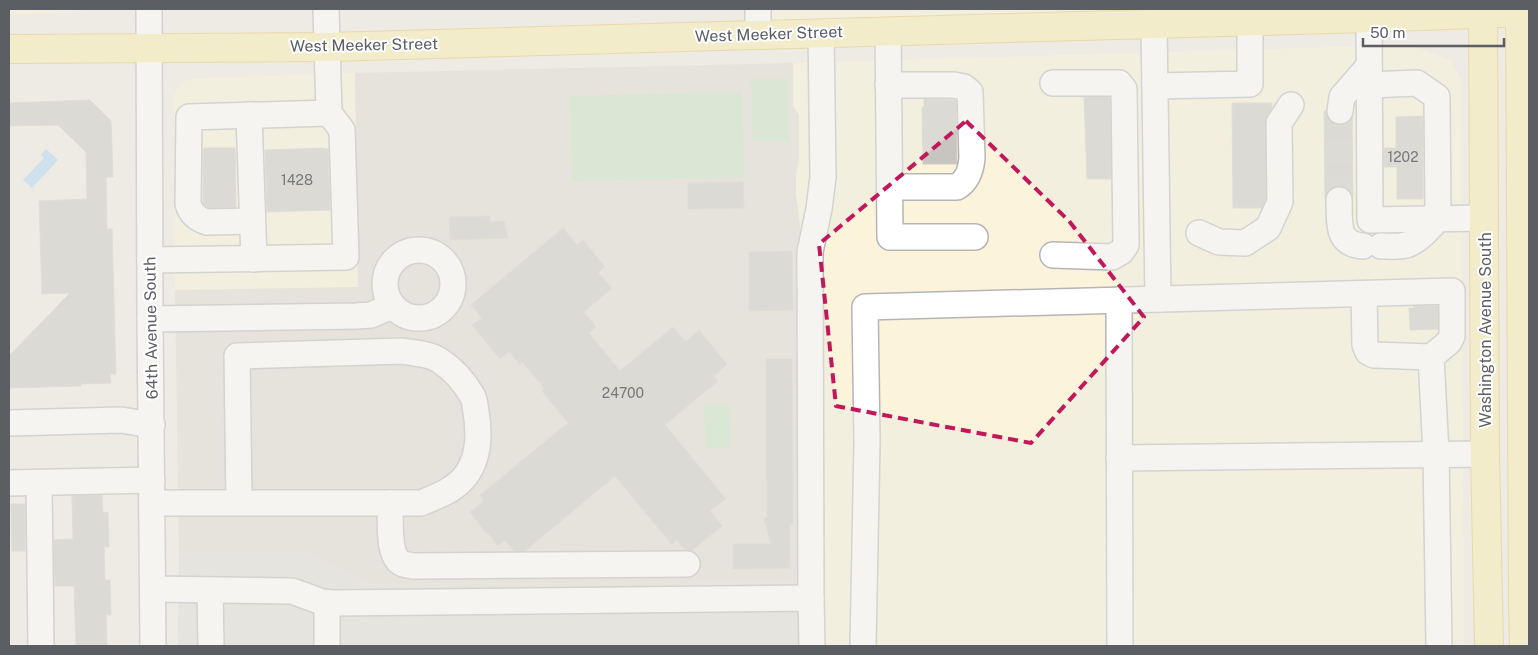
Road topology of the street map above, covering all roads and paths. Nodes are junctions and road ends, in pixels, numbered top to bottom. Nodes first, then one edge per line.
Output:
1 (149, 9) edge
2 (326, 9) edge
3 (1483, 11) edge
4 (1523, 11) edge
5 (1101, 17) edge
6 (1369, 18) junction
7 (1250, 21) junction
8 (758, 22) edge
9 (1154, 24) junction
10 (888, 31) junction
11 (821, 33) junction
12 (328, 47) junction
13 (9, 49) edge
14 (149, 49) junction
15 (1369, 75) junction
16 (1053, 83) dead end
17 (888, 85) junction
18 (1155, 86) junction
19 (1291, 105) dead end
20 (1340, 111) tunnel mouth
21 (329, 113) junction
22 (249, 115) junction
23 (1525, 179) edge
24 (890, 188) junction
25 (1339, 200) tunnel mouth
26 (1484, 218) junction
27 (1438, 219) junction
28 (252, 221) junction
29 (1199, 233) dead end
30 (975, 237) dead end
31 (1053, 256) dead end
32 (254, 259) junction
33 (150, 260) junction
34 (1364, 294) junction
35 (1158, 299) junction
36 (1119, 300) junction
37 (392, 306) dead end
38 (150, 319) junction
39 (1431, 356) junction
40 (1526, 407) edge
41 (9, 423) edge
42 (152, 425) junction
43 (1436, 454) junction
44 (1485, 454) junction
45 (1119, 458) junction
46 (9, 483) edge
47 (39, 483) junction
48 (1526, 486) edge
49 (152, 492) junction
50 (239, 503) junction
51 (390, 503) junction
52 (687, 564) dead end
53 (153, 589) junction
54 (210, 591) junction
55 (811, 598) junction
56 (327, 603) junction
57 (1526, 607) edge
58 (41, 646) edge
59 (153, 646) edge
60 (211, 646) edge
61 (327, 646) edge
62 (812, 646) edge
63 (863, 646) edge
64 (1120, 646) edge
65 (1439, 646) edge
66 (1489, 646) edge
67 (1524, 646) edge

1 - 14 street, 64th Avenue South
2 - 12 street
3 - 4 main road, West Meeker Street
3 - 6 main road, West Meeker Street
3 - 26 main road, Washington Avenue South
4 - 23 main road
5 - 9 main road, West Meeker Street
5 - 10 main road, West Meeker Street
6 - 7 main road, West Meeker Street
6 - 15 street
7 - 9 main road, West Meeker Street
7 - 18 street
8 - 11 main road, West Meeker Street
8 - 12 main road, West Meeker Street
9 - 18 street
10 - 11 main road, West Meeker Street
10 - 17 street
11 - 55 street
12 - 14 main road, West Meeker Street
12 - 21 street
13 - 14 main road, West Meeker Street
14 - 33 street, 64th Avenue South
15 - 20 street
15 - 27 street
15 - 27 street
16 - 31 street
17 - 24 street
17 - 24 street
18 - 35 street
19 - 29 street
21 - 22 street
21 - 32 street
22 - 28 street
22 - 28 street
23 - 40 main road
24 - 30 street
25 - 27 street
26 - 27 street
26 - 44 main road, Washington Avenue South
28 - 32 street
32 - 33 street
33 - 38 street, 64th Avenue South
34 - 35 street
34 - 39 street
34 - 39 street
35 - 36 street
36 - 45 street
36 - 63 street
37 - 38 street
38 - 42 street, 64th Avenue South
39 - 43 street
40 - 48 main road
41 - 42 street
42 - 49 street, 64th Avenue South
43 - 44 street
43 - 45 street
43 - 65 street
44 - 66 main road, Washington Avenue South
45 - 64 street
46 - 47 street
47 - 49 street
47 - 58 street
48 - 57 main road
49 - 50 street
49 - 53 street, 64th Avenue South
50 - 51 street
50 - 51 street
51 - 52 street
53 - 54 street
53 - 59 street, 64th Avenue South
54 - 56 street
54 - 60 street
55 - 56 street
55 - 62 street
56 - 61 street
57 - 67 main road

